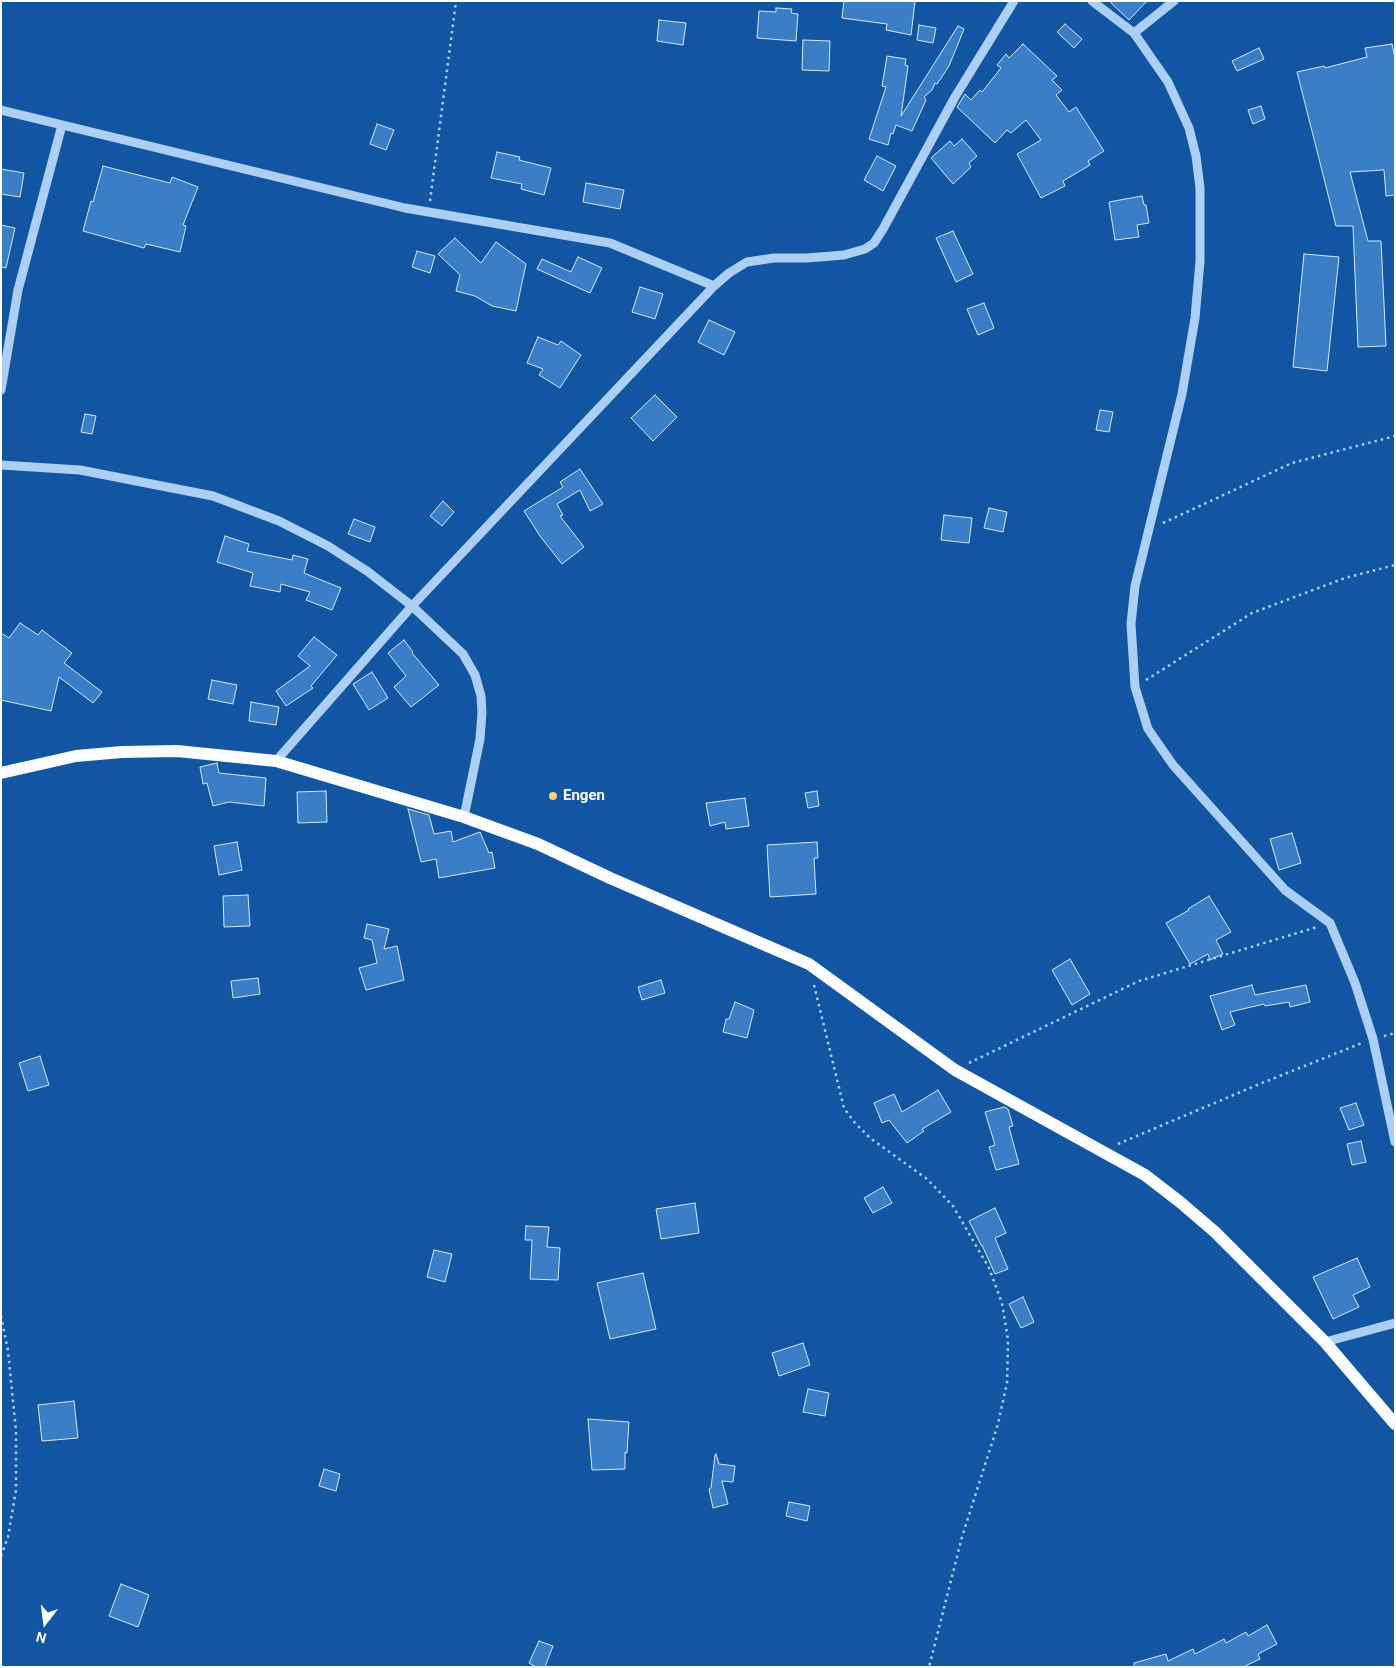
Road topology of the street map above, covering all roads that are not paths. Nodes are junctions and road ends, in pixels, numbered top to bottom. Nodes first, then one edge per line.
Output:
1 (1014, 1) edge
2 (1092, 1) edge
3 (1174, 1) edge
4 (1134, 33) junction
5 (1, 110) edge
6 (62, 124) junction
7 (714, 286) junction
8 (1, 390) edge
9 (1, 465) edge
10 (412, 606) junction
11 (276, 761) junction
12 (1, 772) edge
13 (464, 817) junction
14 (1395, 1142) edge
15 (1395, 1323) edge
16 (1325, 1342) junction
17 (1395, 1424) edge

1 - 7 street
2 - 4 street
3 - 4 street
4 - 14 street
5 - 6 street
6 - 7 street
6 - 8 street
7 - 10 street
9 - 10 street
10 - 11 street
10 - 13 street
11 - 12 main road
11 - 13 main road
13 - 16 main road
15 - 16 street
16 - 17 main road

